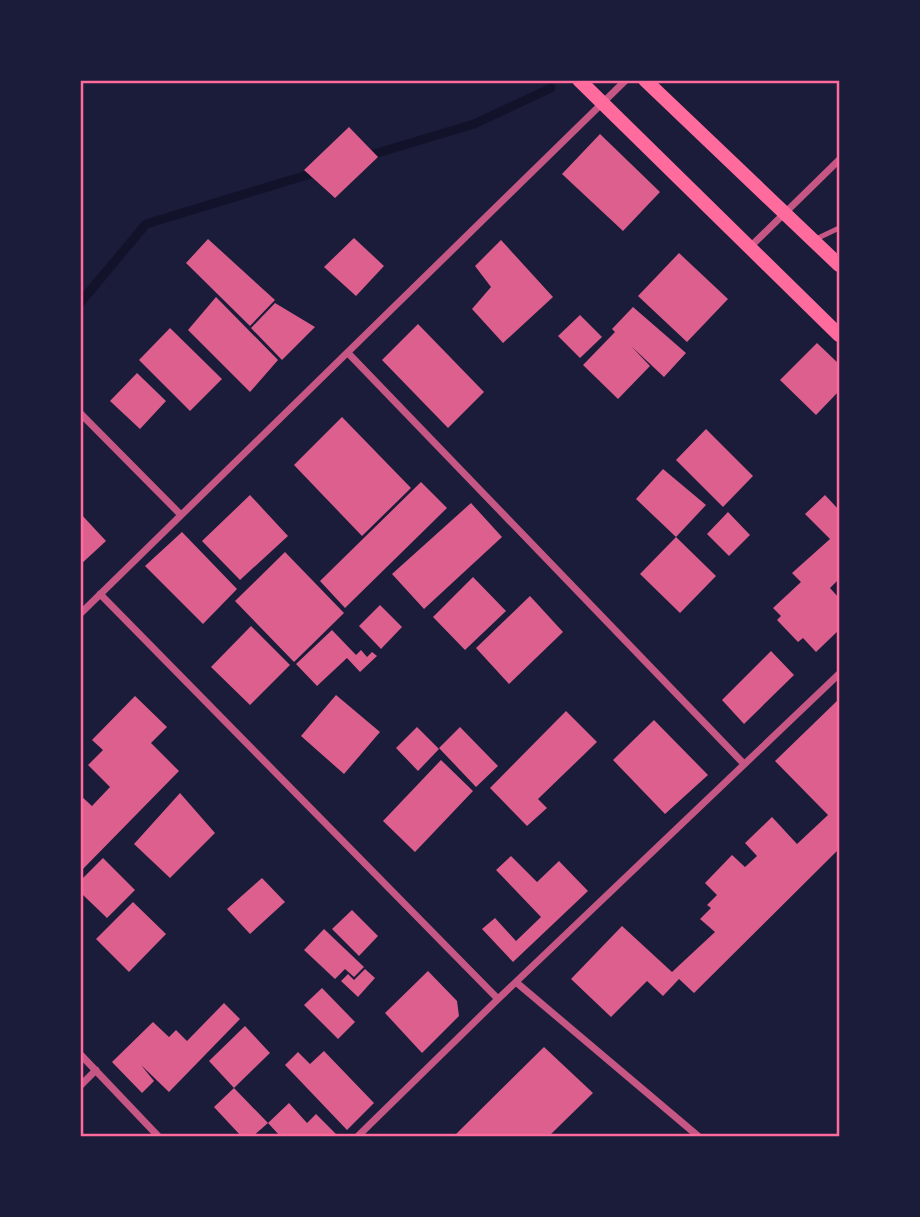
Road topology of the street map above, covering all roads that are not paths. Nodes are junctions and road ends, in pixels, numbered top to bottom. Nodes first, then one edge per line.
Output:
1 (579, 80) edge
2 (626, 80) edge
3 (645, 80) edge
4 (602, 104) junction
5 (839, 160) edge
6 (787, 213) junction
7 (839, 228) edge
8 (814, 240) junction
9 (749, 247) junction
10 (839, 265) edge
11 (839, 335) edge
12 (348, 353) junction
13 (80, 413) edge
14 (181, 515) junction
15 (100, 594) junction
16 (80, 614) edge
17 (839, 674) edge
18 (744, 765) junction
19 (517, 983) junction
20 (498, 999) junction
21 (80, 1055) edge
22 (96, 1070) junction
23 (80, 1086) edge
24 (158, 1136) edge
25 (359, 1136) edge
26 (698, 1136) edge

1 - 4 main road
2 - 4 street
3 - 6 main road
4 - 9 main road
4 - 12 street
5 - 6 street
6 - 8 main road
6 - 9 street
7 - 8 lane
8 - 10 main road
9 - 11 main road
12 - 14 street
12 - 18 street
13 - 14 street
14 - 15 street
15 - 16 street
15 - 20 street
17 - 18 street
18 - 19 street
19 - 20 street
19 - 26 street
20 - 25 street
21 - 22 street
22 - 23 street
22 - 24 street

